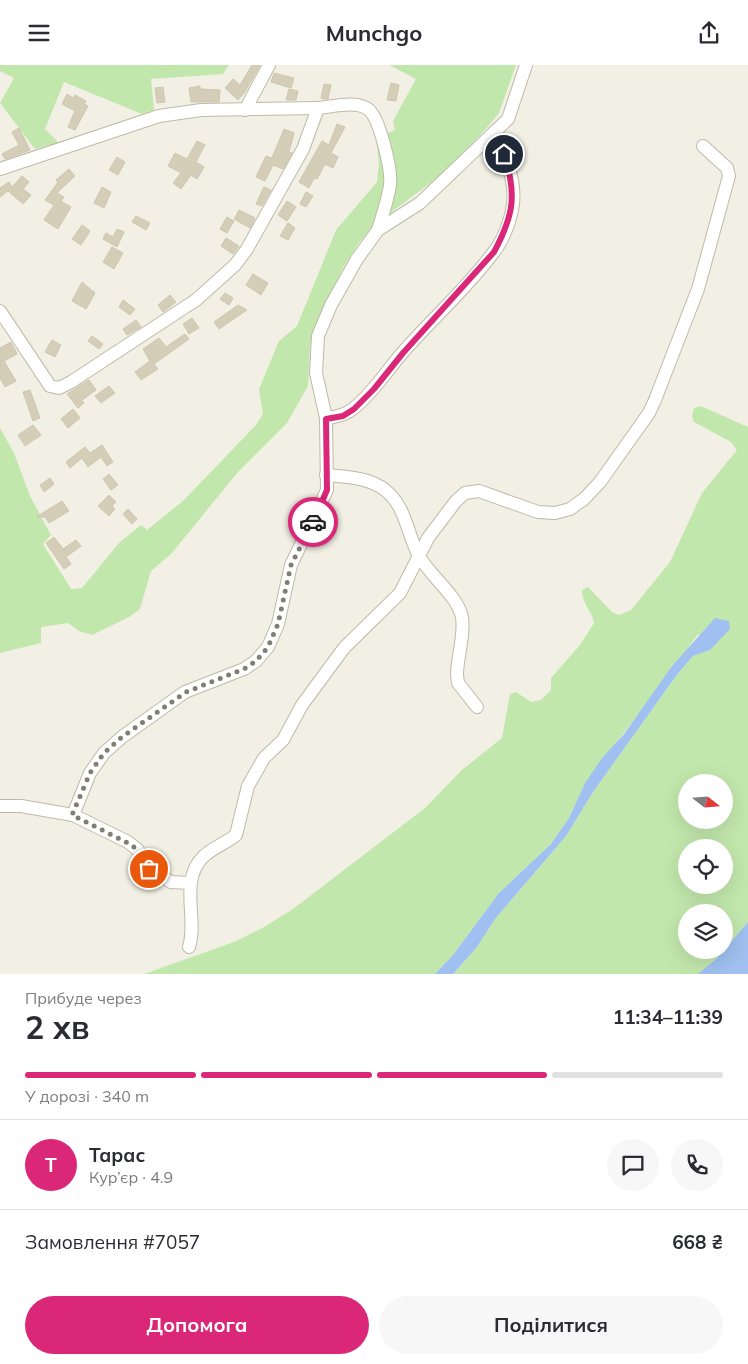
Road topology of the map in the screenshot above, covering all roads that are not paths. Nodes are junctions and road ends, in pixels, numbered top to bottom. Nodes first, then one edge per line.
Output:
1 (269, 65) edge
2 (526, 65) edge
3 (318, 108) junction
4 (245, 109) junction
5 (495, 131) junction
6 (703, 146) dead end
7 (0, 169) edge
8 (378, 230) junction
9 (0, 311) edge
10 (326, 419) junction
11 (326, 475) junction
12 (419, 556) junction
13 (477, 707) dead end
14 (0, 806) edge
15 (72, 815) junction
16 (190, 883) junction
17 (189, 947) dead end

1 - 4 street
2 - 5 street
3 - 4 street
3 - 8 street
3 - 9 street
4 - 7 street
5 - 8 street
5 - 10 street
6 - 12 street
8 - 10 street
10 - 11 street
11 - 12 street
11 - 15 street
12 - 13 street
12 - 16 street
14 - 15 street
15 - 16 street
16 - 17 street

